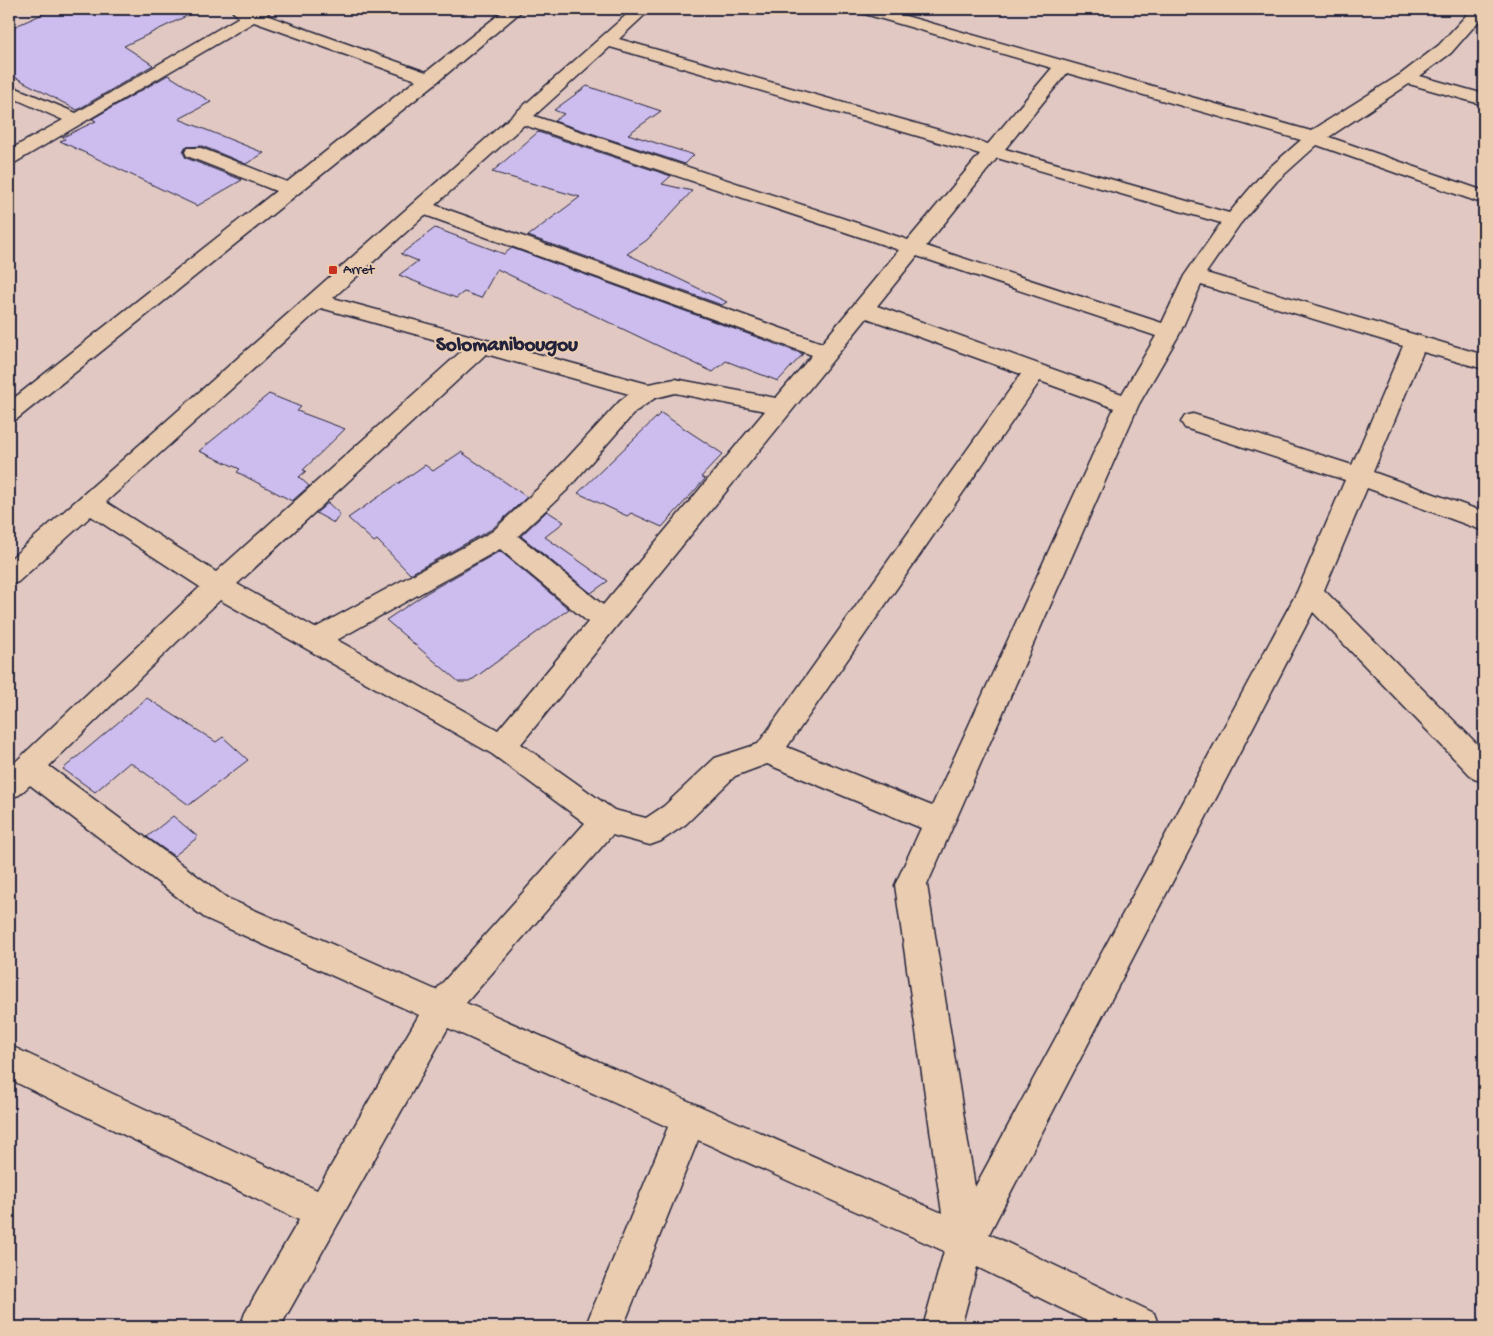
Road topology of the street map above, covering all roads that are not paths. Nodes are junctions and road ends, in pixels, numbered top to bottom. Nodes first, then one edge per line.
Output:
1 (233, 9) edge
2 (516, 9) edge
3 (643, 9) edge
4 (864, 9) edge
5 (1481, 9) edge
6 (259, 12) edge
7 (607, 41) junction
8 (1063, 66) junction
9 (1407, 78) junction
10 (430, 79) junction
11 (9, 90) edge
12 (1484, 100) edge
13 (521, 118) junction
14 (77, 120) junction
15 (1314, 138) junction
16 (194, 152) dead end
17 (992, 152) junction
18 (9, 158) edge
19 (291, 190) junction
20 (1484, 198) edge
21 (421, 208) junction
22 (1233, 220) junction
23 (913, 248) junction
24 (1194, 276) junction
25 (317, 300) junction
26 (863, 309) junction
27 (1169, 333) junction
28 (1416, 342) junction
29 (481, 346) junction
30 (827, 352) junction
31 (1484, 362) edge
32 (1035, 371) junction
33 (648, 392) junction
34 (1127, 404) junction
35 (782, 407) junction
36 (9, 414) edge
37 (1193, 422) dead end
38 (1360, 476) junction
39 (89, 503) junction
40 (1484, 522) edge
41 (502, 537) junction
42 (9, 575) edge
43 (218, 586) junction
44 (1310, 592) junction
45 (605, 622) junction
46 (315, 640) junction
47 (502, 746) junction
48 (768, 752) junction
49 (1484, 770) edge
50 (18, 777) edge
51 (606, 821) junction
52 (939, 822) junction
53 (441, 1008) junction
54 (9, 1062) edge
55 (688, 1118) junction
56 (324, 1213) junction
57 (965, 1242) junction
58 (259, 1327) edge
59 (604, 1327) edge
60 (942, 1327) edge
61 (1140, 1327) edge

1 - 6 street
2 - 10 street
3 - 7 street
4 - 8 street
5 - 9 street
6 - 10 street
6 - 14 street
7 - 13 street
7 - 17 street
8 - 15 street
8 - 17 street
9 - 12 street
9 - 15 street
10 - 19 street
11 - 14 street
13 - 21 street
13 - 23 street
14 - 18 street
15 - 20 street
15 - 22 street
16 - 19 street
17 - 22 street
17 - 23 street
19 - 36 street
21 - 25 street
21 - 30 street
22 - 24 street
23 - 26 street
23 - 27 street
24 - 27 street
24 - 28 street
25 - 29 street
25 - 39 street
26 - 30 street
26 - 32 street
27 - 34 street
28 - 31 street
28 - 38 street
29 - 33 street
29 - 43 street
30 - 35 street
32 - 34 street
32 - 48 street
33 - 35 street
33 - 41 street
34 - 52 street
35 - 45 street
37 - 38 street
38 - 40 street
38 - 44 street
39 - 42 street
39 - 43 street
41 - 45 street
41 - 46 street
43 - 46 street
43 - 50 street
44 - 49 street
44 - 57 street
45 - 47 street
46 - 47 street
47 - 51 street
48 - 51 street
48 - 52 street
50 - 53 street
51 - 53 street
52 - 57 street
53 - 55 street
53 - 56 street
54 - 56 street
55 - 57 street
55 - 59 street
56 - 58 street
57 - 60 street
57 - 61 street

